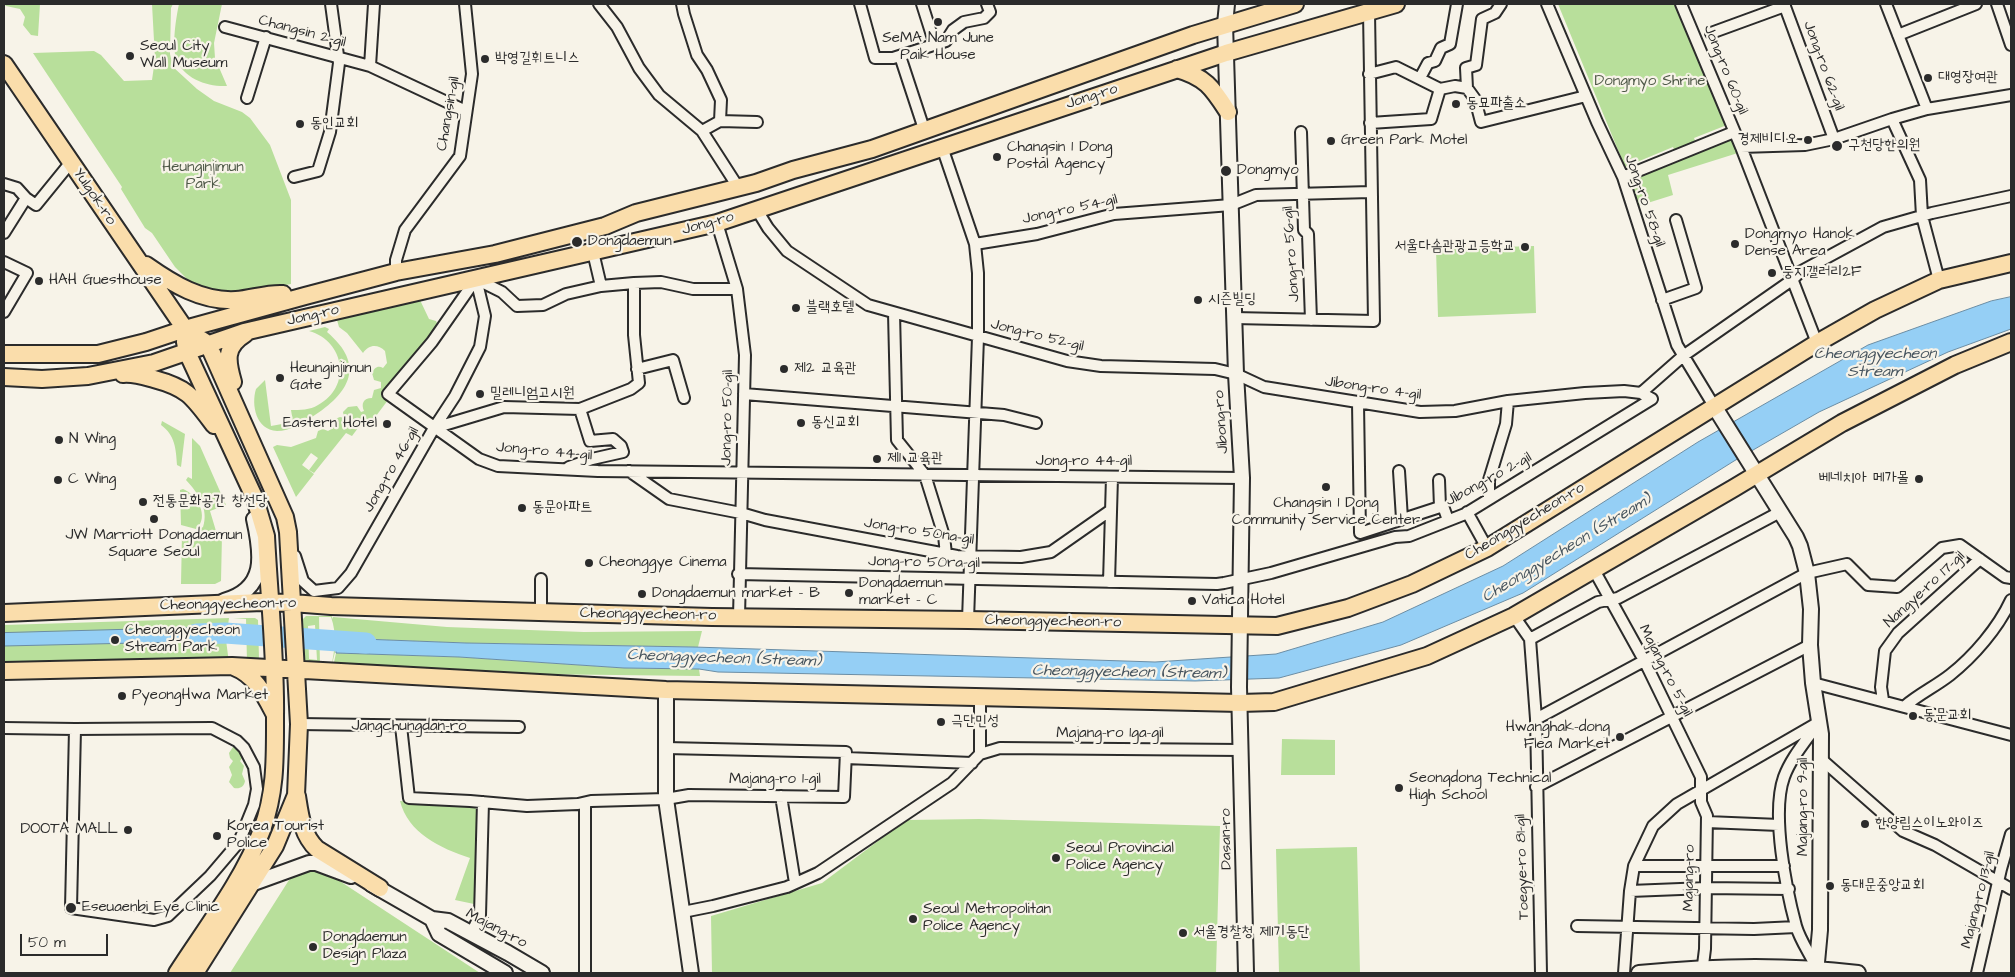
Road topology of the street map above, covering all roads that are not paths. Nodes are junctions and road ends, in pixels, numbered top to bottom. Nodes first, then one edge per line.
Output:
1 (331, 4) edge
2 (374, 4) edge
3 (465, 4) edge
4 (599, 4) edge
5 (682, 4) edge
6 (860, 4) edge
7 (922, 4) edge
8 (987, 4) edge
9 (1227, 4) edge
10 (1295, 4) edge
11 (1396, 4) edge
12 (1457, 4) edge
13 (1500, 4) edge
14 (1547, 4) edge
15 (1681, 4) edge
16 (1886, 4) edge
17 (1976, 4) edge
18 (1997, 4) edge
19 (1785, 5) edge
20 (1369, 12) junction
21 (1225, 24) junction
22 (225, 27) dead end
23 (1711, 33) dead end
24 (1898, 34) junction
25 (266, 37) junction
26 (935, 45) junction
27 (2011, 45) edge
28 (1226, 53) junction
29 (900, 56) junction
30 (338, 57) junction
31 (4, 64) edge
32 (370, 66) junction
33 (1177, 69) junction
34 (1369, 74) junction
35 (1420, 78) junction
36 (1467, 88) junction
37 (1440, 89) junction
38 (2011, 95) edge
39 (1586, 96) junction
40 (247, 98) dead end
41 (1927, 110) junction
42 (466, 111) junction
43 (1228, 112) junction
44 (1892, 119) junction
45 (720, 121) junction
46 (757, 122) dead end
47 (1370, 123) junction
48 (924, 129) junction
49 (702, 131) junction
50 (1301, 132) dead end
51 (1734, 132) junction
52 (1834, 139) junction
53 (942, 147) junction
54 (1741, 147) junction
55 (71, 162) junction
56 (294, 176) dead end
57 (1623, 177) junction
58 (4, 184) edge
59 (738, 187) junction
60 (1371, 192) junction
61 (1302, 194) junction
62 (2011, 196) edge
63 (26, 198) junction
64 (1231, 205) junction
65 (758, 210) junction
66 (1922, 216) junction
67 (1676, 220) dead end
68 (717, 223) junction
69 (4, 233) edge
70 (975, 244) junction
71 (593, 252) junction
72 (136, 258) junction
73 (4, 262) edge
74 (2011, 264) edge
75 (396, 272) junction
76 (476, 278) junction
77 (1792, 280) junction
78 (1939, 280) junction
79 (634, 283) junction
80 (601, 286) junction
81 (737, 289) junction
82 (305, 296) junction
83 (1662, 300) junction
84 (4, 312) edge
85 (894, 313) junction
86 (1234, 318) junction
87 (1311, 320) junction
88 (185, 329) junction
89 (251, 330) junction
90 (978, 337) junction
91 (1817, 342) junction
92 (2011, 342) edge
93 (208, 344) junction
94 (187, 352) junction
95 (4, 354) edge
96 (1683, 356) junction
97 (637, 369) junction
98 (1236, 374) junction
99 (88, 376) junction
100 (4, 377) edge
101 (226, 384) junction
102 (206, 391) junction
103 (744, 394) junction
104 (1641, 394) junction
105 (684, 398) dead end
106 (1652, 399) joint
107 (1508, 401) junction
108 (1358, 403) junction
109 (896, 407) junction
110 (580, 409) junction
111 (1717, 411) junction
112 (974, 412) junction
113 (1036, 423) dead end
114 (434, 428) junction
115 (255, 451) junction
116 (234, 453) junction
117 (564, 469) junction
118 (1755, 470) junction
119 (629, 471) junction
120 (1399, 471) dead end
121 (243, 472) junction
122 (742, 472) junction
123 (925, 475) junction
124 (973, 476) junction
125 (1112, 477) junction
126 (1242, 478) junction
127 (1439, 480) dead end
128 (1489, 499) junction
129 (1440, 507) junction
130 (1111, 510) junction
131 (1467, 512) junction
132 (1780, 512) junction
133 (741, 513) junction
134 (1402, 519) junction
135 (1448, 520) junction
136 (288, 532) junction
137 (1487, 548) junction
138 (946, 554) junction
139 (970, 556) junction
140 (1980, 559) junction
141 (1594, 570) junction
142 (1807, 573) junction
143 (738, 574) junction
144 (969, 578) junction
145 (2011, 578) edge
146 (541, 579) dead end
147 (1241, 580) junction
148 (1109, 582) junction
149 (314, 592) junction
150 (1610, 600) junction
151 (2011, 600) edge
152 (271, 603) junction
153 (292, 603) junction
154 (221, 604) junction
155 (331, 606) junction
156 (542, 612) junction
157 (4, 613) edge
158 (2008, 614) edge
159 (1514, 616) junction
160 (739, 617) junction
161 (968, 620) junction
162 (1241, 631) junction
163 (1530, 639) junction
164 (1810, 646) junction
165 (1645, 662) junction
166 (232, 666) junction
167 (275, 668) junction
168 (4, 670) edge
169 (296, 670) junction
170 (1813, 683) junction
171 (666, 690) junction
172 (1240, 695) junction
173 (980, 698) junction
174 (1883, 700) junction
175 (1905, 706) junction
176 (275, 715) junction
177 (1671, 718) junction
178 (1536, 719) junction
179 (1819, 722) junction
180 (299, 724) junction
181 (401, 726) junction
182 (519, 727) dead end
183 (4, 728) edge
184 (75, 730) junction
185 (2011, 735) edge
186 (666, 748) junction
187 (1241, 750) junction
188 (980, 754) junction
189 (846, 758) junction
190 (1821, 759) junction
191 (972, 762) junction
192 (1536, 788) junction
193 (1702, 789) junction
194 (296, 795) junction
195 (781, 796) junction
196 (666, 799) junction
197 (483, 802) junction
198 (585, 803) junction
199 (1707, 822) junction
200 (1779, 825) junction
201 (2011, 834) edge
202 (1634, 866) junction
203 (1706, 866) junction
204 (1784, 866) junction
205 (1998, 882) junction
206 (795, 883) junction
207 (251, 884) junction
208 (380, 888) junction
209 (1706, 888) junction
210 (1788, 889) junction
211 (2011, 889) edge
212 (1630, 891) junction
213 (683, 912) junction
214 (432, 919) junction
215 (1627, 925) junction
216 (1577, 926) dead end
217 (1706, 926) junction
218 (1796, 927) junction
219 (472, 934) junction
220 (1702, 971) edge
221 (1816, 971) edge
222 (177, 973) edge
223 (195, 973) edge
224 (505, 973) edge
225 (542, 973) edge
226 (585, 973) edge
227 (691, 973) edge
228 (1246, 973) edge
229 (1541, 973) edge
230 (1624, 973) edge
231 (1639, 973) edge
232 (1858, 973) edge
233 (1977, 973) edge

1 - 30 street
2 - 32 street
3 - 42 street, Changsin-gil
4 - 49 street
5 - 45 street
6 - 29 street
7 - 26 street
8 - 26 street
9 - 21 main road, Jibong-ro
10 - 21 main road, Jong-ro
11 - 20 main road, Jong-ro
12 - 35 street
13 - 36 street
14 - 39 street, Jong-ro 58-gil
15 - 51 street, Jong-ro 60-gil
16 - 24 street
17 - 24 street
18 - 27 street
19 - 23 street
19 - 52 street, Jong-ro 62-gil
20 - 28 main road, Jong-ro
20 - 34 street, Jong-ro 56-gil
21 - 28 main road, Jibong-ro
21 - 48 main road, Jong-ro
22 - 25 street, Changsin 2-gil
24 - 41 street
25 - 30 street, Changsin 2-gil
25 - 40 street
26 - 29 street
28 - 33 main road, Jong-ro
28 - 43 main road, Jibong-ro
29 - 48 street
30 - 32 street, Changsin 2-gil
30 - 56 street
31 - 55 main road, Yulgok-ro
32 - 42 street, Changsin 2-gil
33 - 43 main road
33 - 53 main road, Jong-ro
34 - 35 street
34 - 47 street, Jong-ro 56-gil
35 - 37 street
36 - 37 street
36 - 39 street
37 - 47 street
38 - 41 street
39 - 57 street, Jong-ro 58-gil
41 - 44 street
42 - 75 street, Changsin-gil
43 - 64 main road, Jibong-ro
44 - 52 street
44 - 66 street
45 - 46 street
45 - 49 street
47 - 60 street, Jong-ro 56-gil
48 - 59 main road, Jong-ro
49 - 59 street
50 - 61 street
51 - 54 street, Jong-ro 60-gil
51 - 57 street
52 - 54 street
53 - 65 main road, Jong-ro
53 - 70 street
54 - 77 street, Jong-ro 60-gil
55 - 63 street
55 - 72 main road, Yulgok-ro
57 - 83 street, Jong-ro 58-gil
58 - 63 street
59 - 75 main road, Jong-ro
60 - 61 street, Jong-ro 56-gil
60 - 87 street, Jong-ro 56-gil
61 - 64 street
61 - 87 street, Jong-ro 56-gil
62 - 66 street
63 - 69 street
64 - 70 street, Jong-ro 54-gil
64 - 86 main road, Jibong-ro
65 - 68 main road, Jong-ro
65 - 85 street, Jong-ro 52-gil
66 - 77 street
66 - 78 street
67 - 83 street, Jong-ro 58-gil
68 - 71 main road, Jong-ro
68 - 81 street, Jong-ro 50-gil
70 - 90 street
71 - 76 main road, Jong-ro
71 - 80 street
72 - 82 main road
72 - 88 main road, Yulgok-ro
73 - 84 street
74 - 78 main road, Cheonggyecheon-ro
75 - 82 main road, Jong-ro
76 - 80 street
76 - 89 main road, Jong-ro
76 - 114 street, Jong-ro 46-gil
76 - 114 street, Jong-ro 44-gil
77 - 91 street, Jong-ro 60-gil
77 - 96 street
78 - 91 main road, Cheonggyecheon-ro
79 - 80 street
79 - 81 street
79 - 97 street
81 - 103 street, Jong-ro 50-gil
82 - 88 main road, Jong-ro
83 - 96 street, Jong-ro 58-gil
85 - 90 street, Jong-ro 52-gil
85 - 109 street
86 - 87 street, Jong-ro 56-gil
86 - 98 main road, Jibong-ro
88 - 93 main road, Yulgok-ro
88 - 94 main road, Yulgok-ro
88 - 95 main road, Jong-ro
89 - 93 main road, Jong-ro
89 - 115 main road
90 - 98 street, Jong-ro 52-gil
90 - 112 street
91 - 111 main road, Cheonggyecheon-ro
92 - 118 main road
93 - 94 main road, Jong-ro
93 - 101 main road
94 - 99 main road, Jong-ro
94 - 102 main road, Yulgok-ro
96 - 104 street
96 - 111 street, Jong-ro 58-gil
97 - 105 street
97 - 110 street
98 - 108 street, Jibong-ro 4-gil
98 - 126 main road, Jibong-ro
99 - 100 main road, Jong-ro
99 - 116 main road
101 - 102 main road
101 - 115 main road
102 - 116 main road, Yulgok-ro
103 - 109 street
103 - 122 street, Jong-ro 50-gil
104 - 106 street, Jibong-ro 4-gil
104 - 107 street, Jibong-ro 4-gil
106 - 128 street, Jibong-ro 2-gil
107 - 108 street, Jibong-ro 4-gil
107 - 128 street
108 - 134 street
109 - 112 street
109 - 123 street
110 - 114 street
110 - 117 street
111 - 118 main road, Majang-ro 9-gil
111 - 137 main road, Cheonggyecheon-ro
112 - 113 street
112 - 124 street
114 - 117 street, Jong-ro 44-gil
114 - 149 street, Jong-ro 46-gil
115 - 136 main road
116 - 121 main road, Yulgok-ro
117 - 119 street, Jong-ro 44-gil
118 - 132 main road, Majang-ro 9-gil
118 - 141 main road
119 - 122 street, Jong-ro 44-gil
119 - 133 street
120 - 134 street
121 - 152 main road, Yulgok-ro
121 - 154 main road
122 - 123 street, Jong-ro 44-gil
122 - 133 street, Jong-ro 50-gil
123 - 124 street, Jong-ro 44-gil
123 - 138 street
124 - 125 street, Jong-ro 44-gil
124 - 139 street
125 - 126 street, Jong-ro 44-gil
125 - 130 street
126 - 147 main road, Jibong-ro
127 - 129 street
128 - 131 street, Jibong-ro 2-gil
129 - 134 street
129 - 135 street
130 - 139 street, Jong-ro 50na-gil
130 - 148 street
131 - 135 street, Jibong-ro 2-gil
131 - 137 street
132 - 142 main road, Majang-ro 9-gil
132 - 150 street
133 - 138 street, Jong-ro 50na-gil
133 - 143 street, Jong-ro 50-gil
135 - 147 street, Jibong-ro 2-gil
136 - 149 street
136 - 153 main road
137 - 162 main road, Cheonggyecheon-ro
138 - 139 street, Jong-ro 50na-gil
139 - 144 street
140 - 142 street
140 - 145 street
140 - 174 street, Nangye-ro 17-gil
141 - 150 street, Majang-ro 5-gil
141 - 159 main road
142 - 164 main road, Majang-ro 9-gil
142 - 165 street
143 - 144 street, Jong-ro 50ra-gil
143 - 160 street, Jong-ro 50-gil
144 - 148 street, Jong-ro 50ra-gil
144 - 161 street
146 - 156 street
147 - 148 street, Jong-ro 50ra-gil
147 - 162 main road, Jibong-ro
149 - 155 street
150 - 163 street
150 - 165 street, Majang-ro 5-gil
151 - 158 street
152 - 153 main road, Cheonggyecheon-ro
152 - 154 main road, Cheonggyecheon-ro
152 - 167 main road, Yulgok-ro
153 - 155 main road, Cheonggyecheon-ro
153 - 169 main road
154 - 157 main road, Cheonggyecheon-ro
155 - 156 main road, Cheonggyecheon-ro
156 - 160 main road, Cheonggyecheon-ro
158 - 175 street
159 - 163 street
159 - 172 main road
160 - 161 main road, Cheonggyecheon-ro
161 - 162 main road, Cheonggyecheon-ro
162 - 172 main road, Jibong-ro
163 - 178 street, Toegye-ro 81-gil
164 - 170 main road, Majang-ro 9-gil
164 - 177 street
165 - 177 street, Majang-ro 5-gil
165 - 178 street
166 - 167 main road
166 - 168 main road
166 - 176 main road
167 - 169 main road
167 - 176 main road
169 - 171 main road
169 - 180 main road
170 - 174 street
170 - 179 main road, Majang-ro 9-gil
171 - 173 main road
171 - 186 main road
172 - 173 main road
172 - 187 main road, Dasan-ro
173 - 188 street
174 - 175 street
175 - 185 street
176 - 222 main road
177 - 192 street
177 - 193 street, Majang-ro 5-gil
178 - 192 street, Toegye-ro 81-gil
179 - 190 main road, Majang-ro 9-gil
179 - 193 street
179 - 200 street
180 - 181 street, Jangchungdan-ro
180 - 194 main road
181 - 182 street, Jangchungdan-ro
181 - 197 street, Majang-ro 1-gil
183 - 184 street
184 - 184 street
186 - 189 street, Majang-ro 1-gil
186 - 196 main road
187 - 188 street, Majang-ro 1ga-gil
187 - 228 main road, Dasan-ro
188 - 191 street
189 - 191 street, Majang-ro 1-gil
189 - 195 street, Majang-ro 1-gil
190 - 205 street
190 - 221 main road, Majang-ro 9-gil
191 - 206 street
192 - 229 street, Toegye-ro 81-gil
193 - 199 street, Majang-ro
193 - 202 street
194 - 207 main road
194 - 208 main road
195 - 196 street, Majang-ro 1-gil
195 - 206 street
196 - 198 street, Majang-ro 1-gil
196 - 213 main road
197 - 198 street, Majang-ro 1-gil
197 - 219 street
198 - 226 street
199 - 200 street
199 - 203 street, Majang-ro
200 - 204 street
201 - 205 street, Majang-ro 13-gil
202 - 203 street
202 - 212 street
203 - 204 street
203 - 209 street, Majang-ro
204 - 210 street
205 - 211 street
205 - 233 street, Majang-ro 13-gil
206 - 213 street
207 - 208 main road, Majang-ro
207 - 223 main road
208 - 214 main road, Majang-ro
209 - 210 street
209 - 212 street
209 - 217 street, Majang-ro
210 - 218 street
212 - 215 street
213 - 227 main road
214 - 219 main road, Majang-ro
214 - 224 main road, Majang-ro
215 - 216 street
215 - 217 street
215 - 230 street
217 - 218 street
217 - 220 street, Majang-ro
218 - 221 street
219 - 225 main road, Majang-ro
220 - 221 main road
220 - 231 main road
221 - 232 main road

